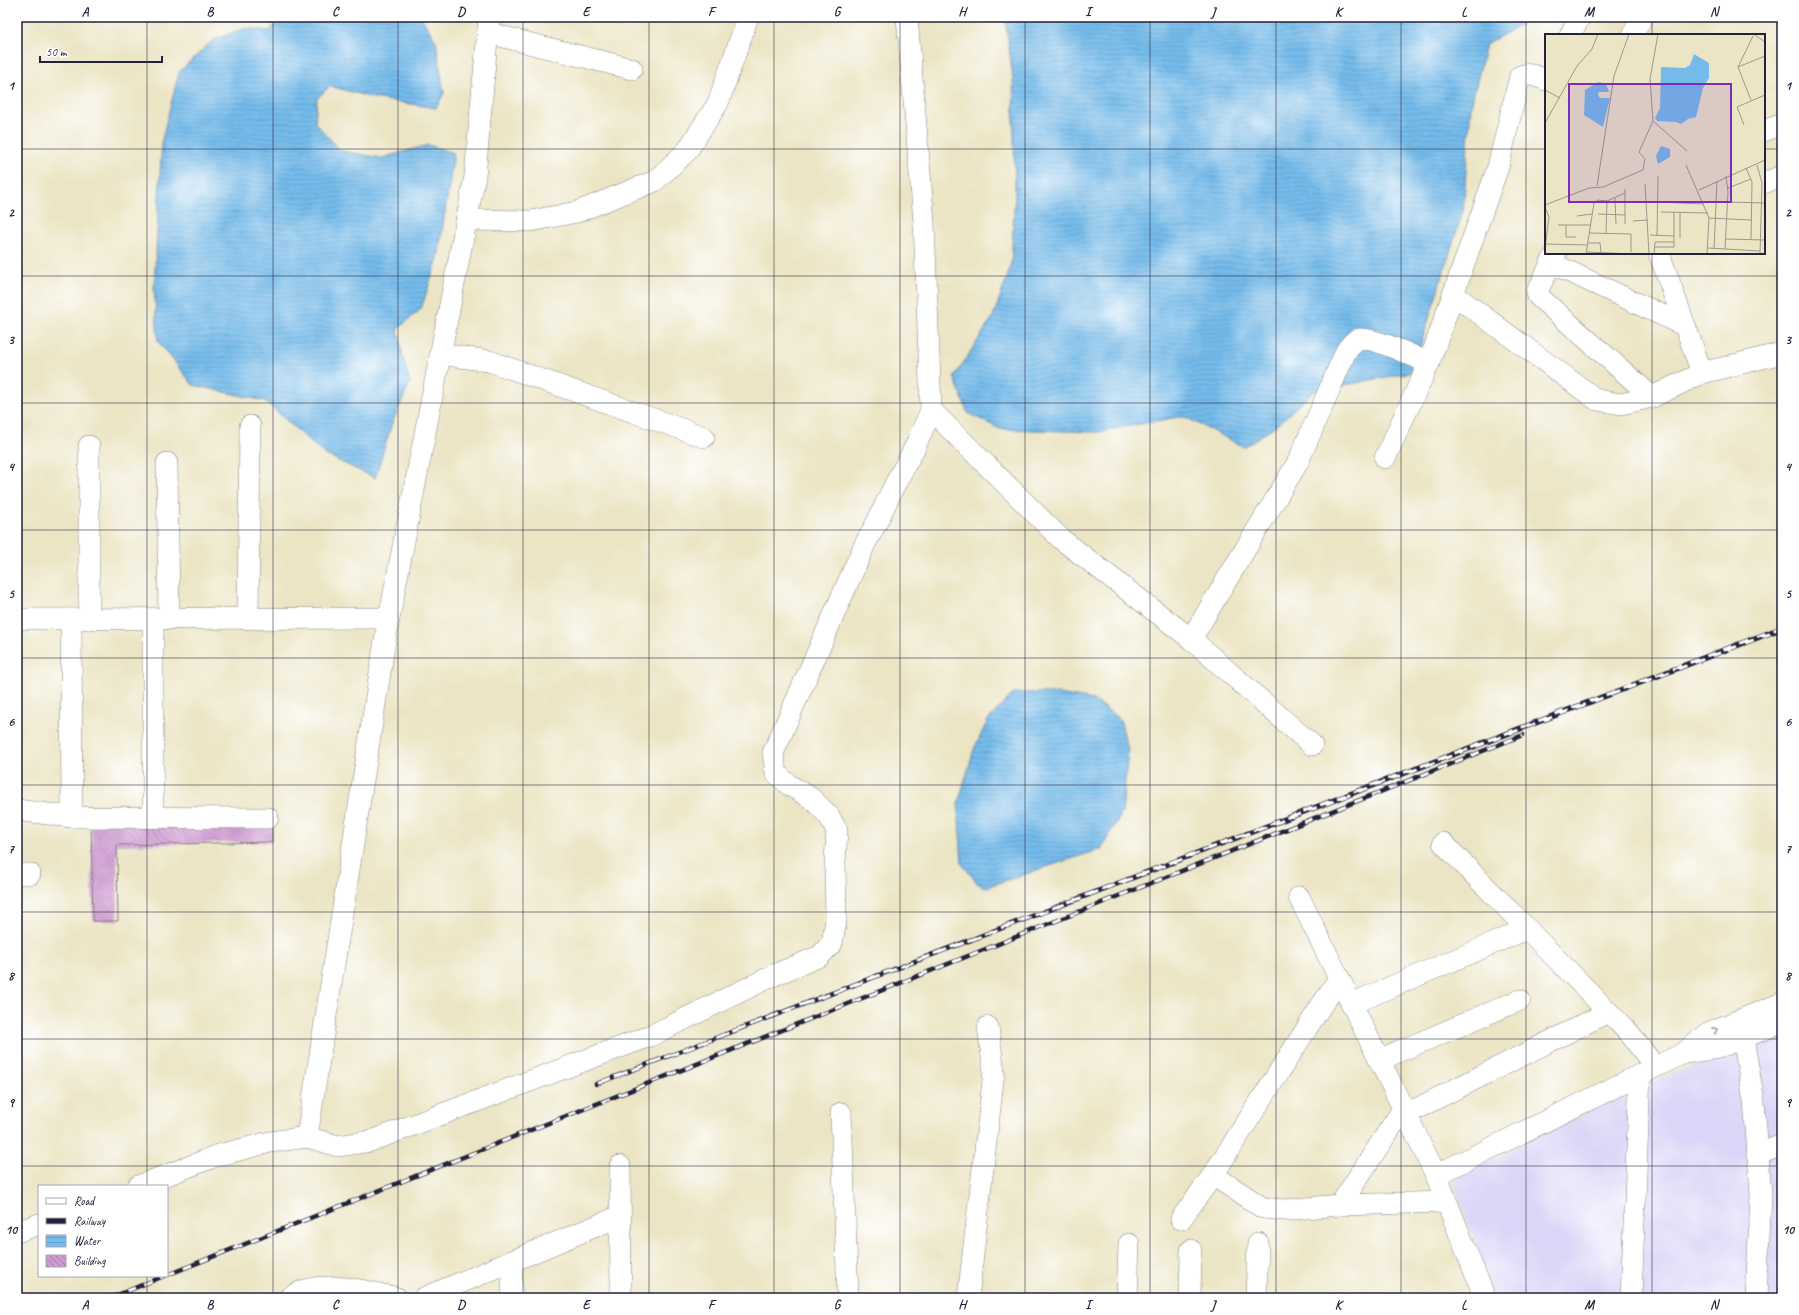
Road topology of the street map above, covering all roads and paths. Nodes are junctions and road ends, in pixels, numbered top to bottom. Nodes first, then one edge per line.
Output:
1 (748, 17) edge
2 (907, 17) edge
3 (1580, 17) edge
4 (1642, 17) edge
5 (489, 25) edge
6 (1571, 34) edge
7 (1634, 34) edge
8 (632, 69) dead end
9 (1545, 79) edge
10 (1782, 176) edge
11 (1765, 183) edge
12 (466, 220) junction
13 (1659, 254) edge
14 (1553, 258) edge
15 (1453, 294) junction
16 (1685, 326) junction
17 (1782, 353) edge
18 (440, 354) junction
19 (1429, 362) junction
20 (1702, 372) junction
21 (1652, 398) junction
22 (931, 410) junction
23 (250, 426) dead end
24 (704, 437) dead end
25 (89, 446) dead end
26 (1385, 458) dead end
27 (167, 463) dead end
28 (389, 618) junction
29 (17, 619) edge
30 (80, 619) junction
31 (161, 619) junction
32 (248, 619) junction
33 (1192, 639) junction
34 (1312, 745) dead end
35 (17, 810) edge
36 (72, 817) junction
37 (154, 818) junction
38 (268, 818) dead end
39 (1443, 843) dead end
40 (1299, 897) dead end
41 (1527, 929) junction
42 (1339, 978) junction
43 (1520, 1000) dead end
44 (1782, 1003) edge
45 (1351, 1004) junction
46 (1608, 1012) junction
47 (1782, 1022) edge
48 (988, 1028) dead end
49 (1739, 1030) junction
50 (1379, 1060) junction
51 (1648, 1070) junction
52 (1404, 1111) junction
53 (841, 1112) dead end
54 (307, 1137) junction
55 (1782, 1145) edge
56 (1758, 1154) junction
57 (620, 1166) dead end
58 (1213, 1175) junction
59 (1436, 1175) junction
60 (141, 1185) edge
61 (1446, 1202) junction
62 (1340, 1206) junction
63 (620, 1216) junction
64 (1181, 1219) dead end
65 (38, 1224) edge
66 (17, 1232) edge
67 (1258, 1243) dead end
68 (1129, 1244) dead end
69 (1191, 1250) dead end
70 (512, 1261) junction
71 (289, 1298) edge
72 (397, 1298) edge
73 (424, 1298) edge
74 (512, 1298) edge
75 (621, 1298) edge
76 (848, 1298) edge
77 (968, 1298) edge
78 (1127, 1298) edge
79 (1190, 1298) edge
80 (1256, 1298) edge
81 (1485, 1298) edge
82 (1631, 1298) edge
83 (1756, 1298) edge

1 - 12 street
2 - 22 street
3 - 6 street
4 - 7 street
5 - 8 street
5 - 12 street
9 - 15 street
10 - 11 street
12 - 18 street
13 - 16 street
14 - 16 street
14 - 21 street
15 - 19 street
15 - 21 street
16 - 20 street
17 - 20 street
18 - 24 street
18 - 28 street
19 - 26 street
19 - 33 street
20 - 21 street
22 - 33 street
22 - 54 street
23 - 32 street
25 - 30 street
27 - 31 street
28 - 32 street
28 - 54 street
29 - 30 street
30 - 31 street
30 - 36 street
31 - 32 street
31 - 37 street
33 - 34 street
35 - 36 street
36 - 37 street
37 - 38 street
39 - 41 street
40 - 42 street
41 - 45 street
41 - 46 street
42 - 45 street
42 - 58 street
43 - 50 street
44 - 49 street
45 - 50 street
46 - 51 street
46 - 52 street
47 - 49 street
48 - 77 street
49 - 51 street
49 - 56 street
50 - 52 street
51 - 59 street
51 - 82 street
52 - 59 street
52 - 62 street
53 - 76 street
54 - 60 street
55 - 56 street
56 - 83 street
57 - 63 street
58 - 62 street
58 - 64 street
59 - 61 street
61 - 62 street
61 - 81 street
63 - 70 street
63 - 75 street
65 - 66 street
67 - 80 street
68 - 78 street
69 - 79 street
70 - 73 street
70 - 74 street
71 - 72 street

